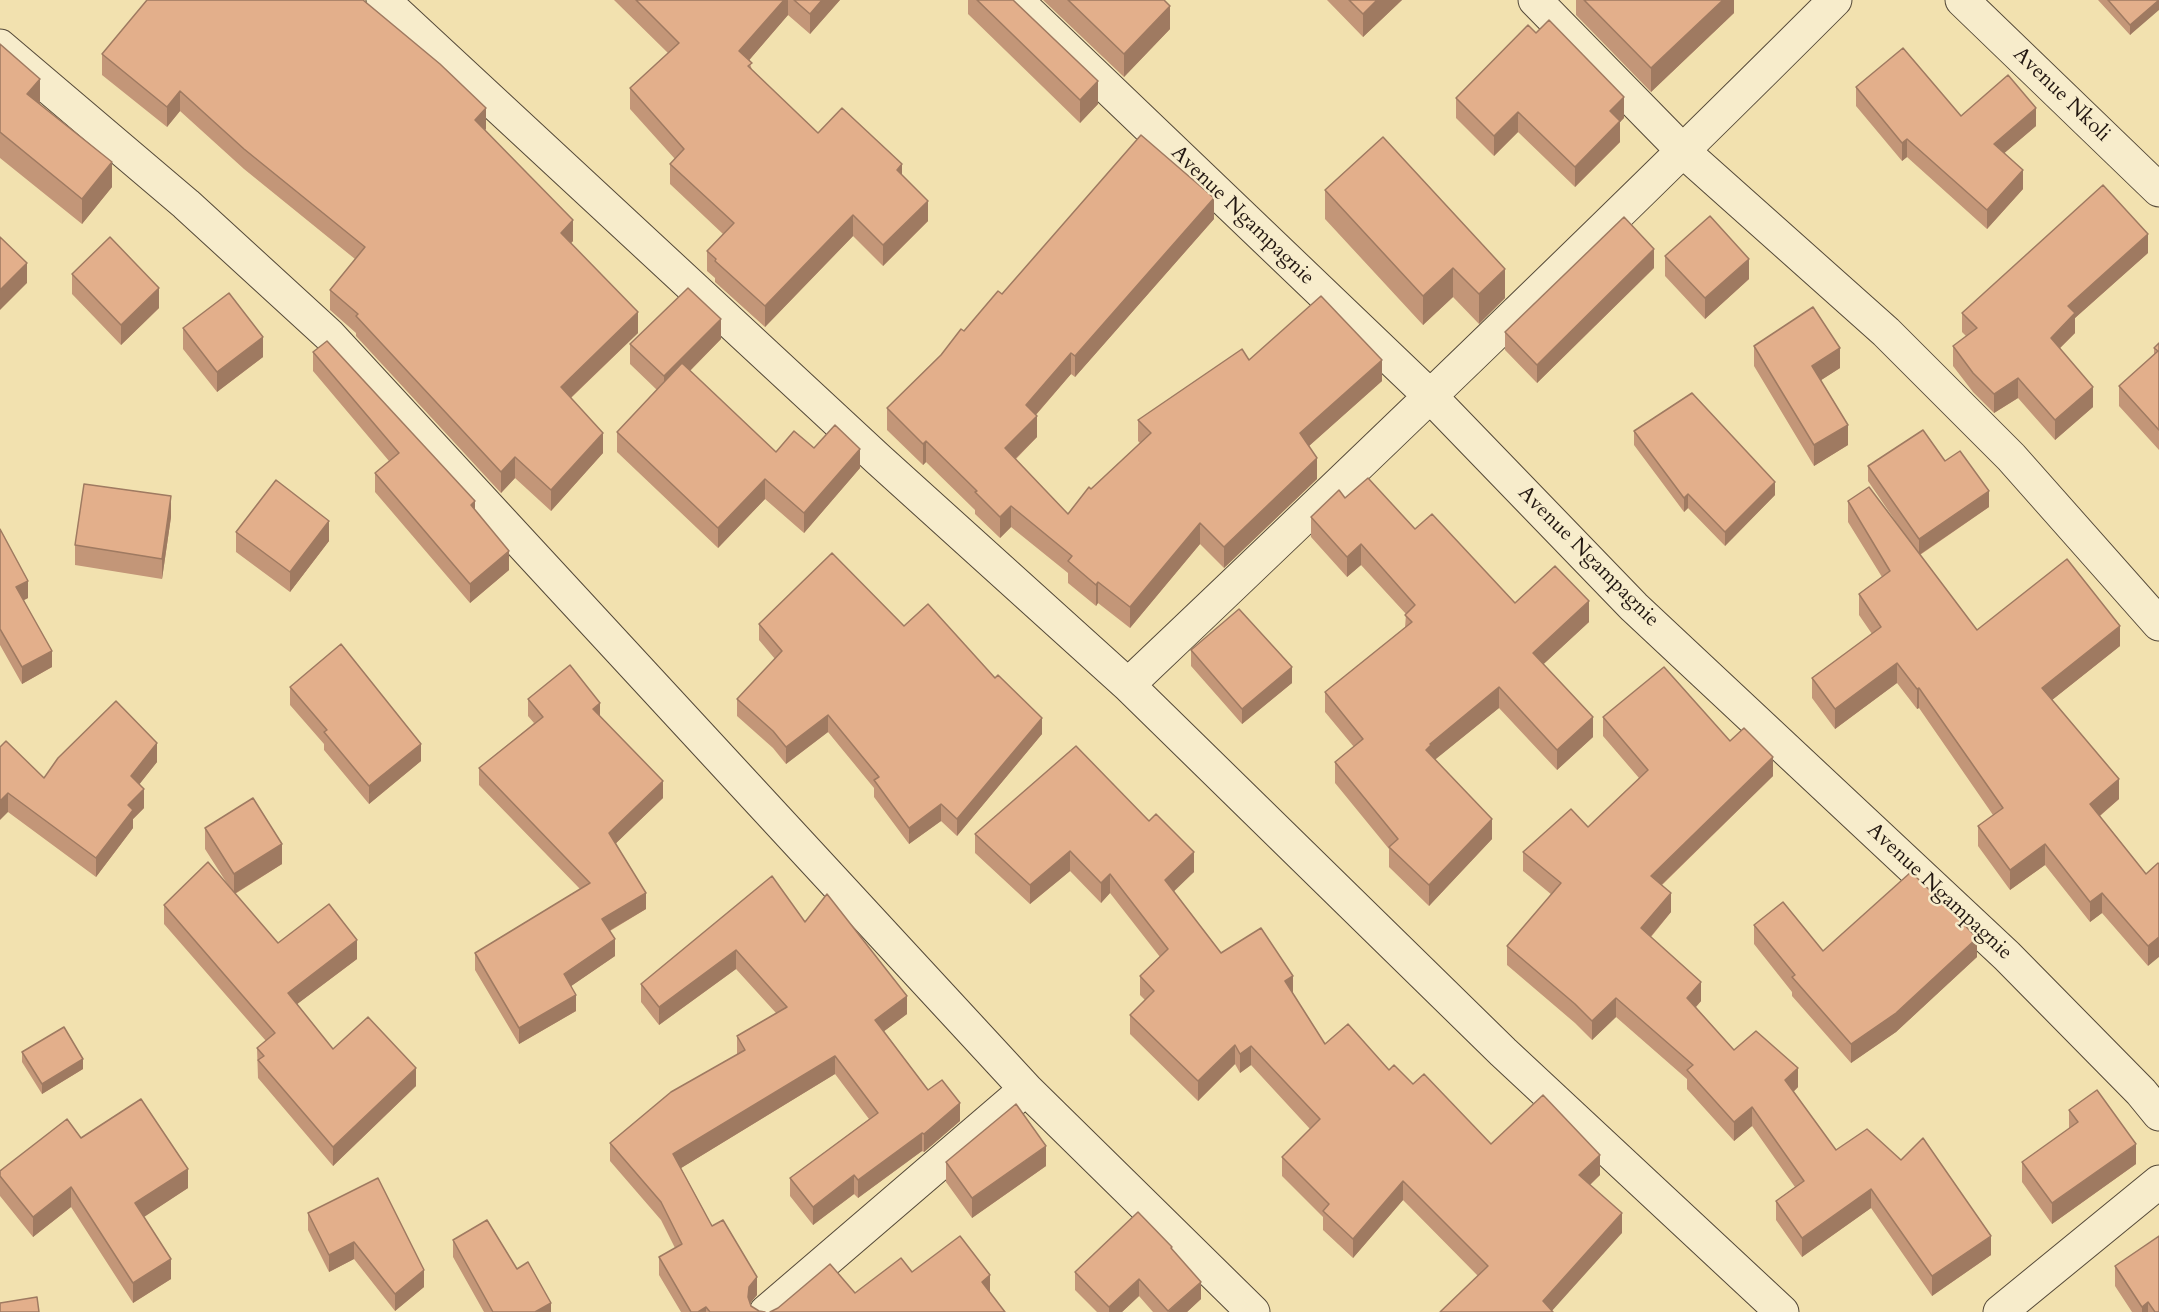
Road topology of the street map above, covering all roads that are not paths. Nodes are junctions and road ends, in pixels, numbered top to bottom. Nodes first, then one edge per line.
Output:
1 (383, 0) edge
2 (1016, 0) edge
3 (1535, 0) edge
4 (1835, 0) edge
5 (1962, 0) edge
6 (0, 46) edge
7 (1683, 152) junction
8 (2159, 190) edge
9 (1431, 397) junction
10 (2159, 624) edge
11 (1128, 685) junction
12 (1026, 1089) junction
13 (2153, 1094) edge
14 (2159, 1182) edge
15 (766, 1312) edge
16 (1253, 1312) edge
17 (1782, 1312) edge
18 (2000, 1312) edge

1 - 11 street
2 - 9 street, Avenue Ngampagnie
3 - 7 street
4 - 7 street
5 - 8 street, Avenue Nkoli
6 - 12 street
7 - 9 street
7 - 10 street
9 - 11 street
9 - 13 street, Avenue Ngampagnie
11 - 17 street
12 - 15 street
12 - 16 street
14 - 18 street

